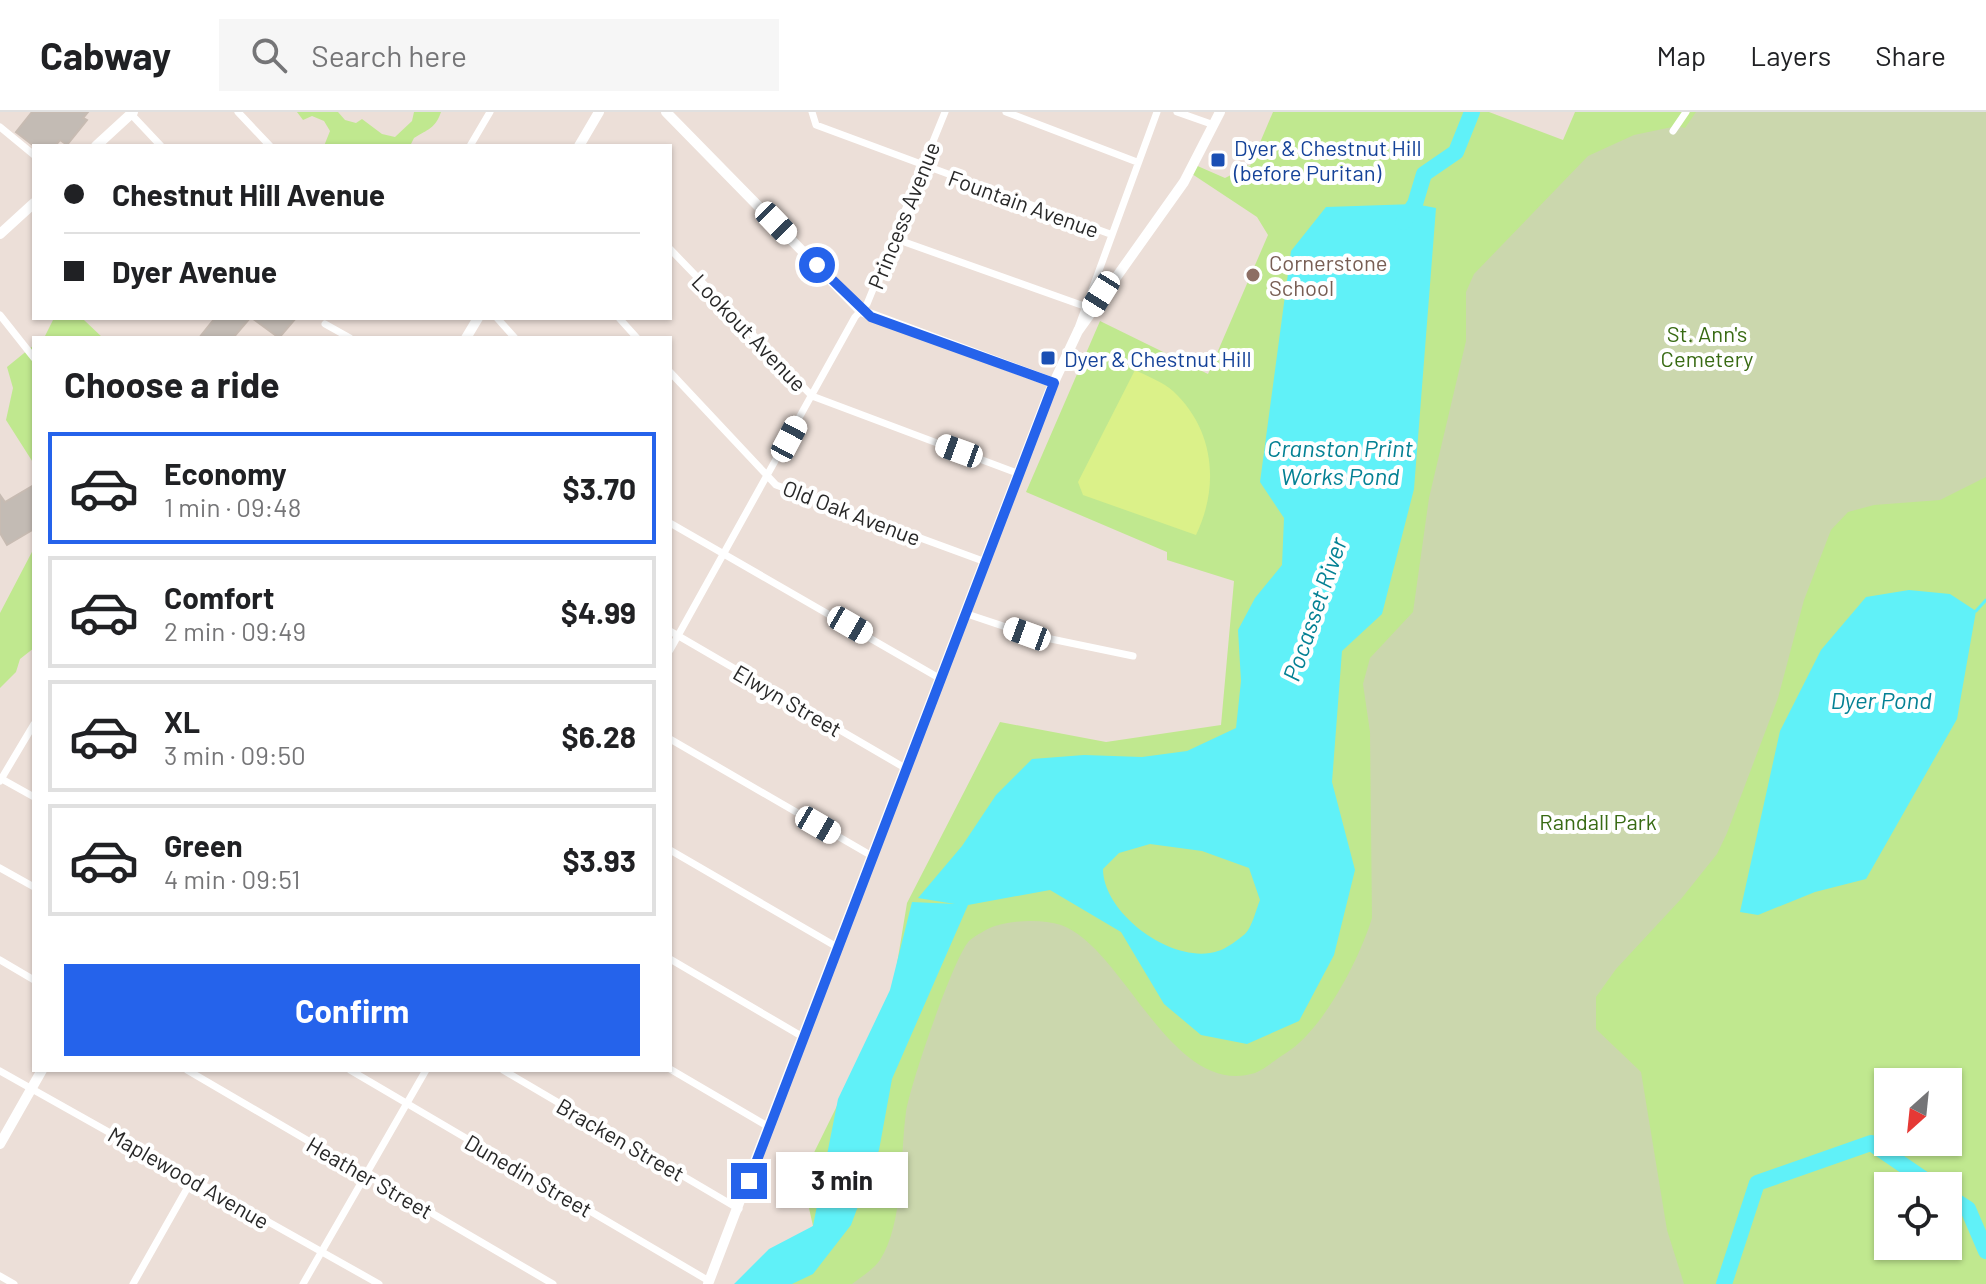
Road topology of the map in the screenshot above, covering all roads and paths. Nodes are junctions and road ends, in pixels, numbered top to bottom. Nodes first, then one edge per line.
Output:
1 (238, 112) edge
2 (490, 112) edge
3 (599, 112) edge
4 (666, 112) edge
5 (812, 112) edge
6 (945, 112) edge
7 (1006, 112) edge
8 (1157, 112) edge
9 (1177, 112) edge
10 (1220, 112) edge
11 (1686, 112) edge
12 (131, 113) edge
13 (1214, 125) junction
14 (0, 127) edge
15 (1673, 131) dead end
16 (98, 144) edge
17 (159, 144) edge
18 (268, 144) edge
19 (471, 144) edge
20 (580, 144) edge
21 (32, 153) edge
22 (1137, 162) junction
23 (924, 166) junction
24 (32, 205) edge
25 (0, 234) edge
26 (1110, 234) junction
27 (896, 239) junction
28 (672, 251) edge
29 (1084, 306) junction
30 (861, 311) junction
31 (0, 315) edge
32 (499, 320) edge
33 (621, 320) edge
34 (325, 324) dead end
35 (1078, 331) junction
36 (346, 336) edge
37 (513, 336) edge
38 (635, 336) edge
39 (32, 355) edge
40 (672, 374) edge
41 (1054, 383) junction
42 (812, 396) junction
43 (1017, 473) junction
44 (768, 478) junction
45 (672, 524) edge
46 (726, 554) junction
47 (983, 561) junction
48 (964, 613) junction
49 (674, 634) edge
50 (1133, 656) dead end
51 (939, 678) junction
52 (32, 727) edge
53 (672, 740) edge
54 (905, 768) junction
55 (1, 779) edge
56 (32, 796) edge
57 (672, 851) edge
58 (872, 856) junction
59 (0, 868) edge
60 (32, 886) edge
61 (837, 947) junction
62 (0, 960) edge
63 (672, 960) edge
64 (32, 979) edge
65 (803, 1037) junction
66 (672, 1070) edge
67 (0, 1071) edge
68 (41, 1072) edge
69 (190, 1072) edge
70 (353, 1072) edge
71 (425, 1072) edge
72 (506, 1072) edge
73 (32, 1088) junction
74 (407, 1104) junction
75 (769, 1127) junction
76 (0, 1144) edge
77 (366, 1175) junction
78 (193, 1178) junction
79 (739, 1209) junction
80 (321, 1252) junction
81 (0, 1276) edge
82 (708, 1282) edge
83 (14, 1284) edge
84 (133, 1284) edge
85 (303, 1284) edge
86 (379, 1284) edge
87 (553, 1284) edge

1 - 18 street
2 - 19 street
3 - 20 main road
4 - 30 main road
5 - 23 street, Fountain Avenue
6 - 23 street, Princess Avenue
7 - 22 street
8 - 22 street
9 - 13 street
10 - 13 main road
11 - 15 street
12 - 16 main road
12 - 17 street
13 - 35 main road
14 - 21 street
22 - 26 street
23 - 26 street, Fountain Avenue
23 - 27 street, Princess Avenue
24 - 25 main road
26 - 29 street
27 - 29 street
27 - 30 street, Princess Avenue
28 - 42 street, Lookout Avenue
29 - 35 street
30 - 41 main road
30 - 42 street, Princess Avenue
31 - 39 street
32 - 37 street
33 - 38 street
34 - 36 street
35 - 41 main road
40 - 44 street, Old Oak Avenue
41 - 43 main road
42 - 43 street, Lookout Avenue
42 - 44 street, Princess Avenue
43 - 47 main road
44 - 46 street, Princess Avenue
44 - 47 street, Old Oak Avenue
45 - 46 street
46 - 49 street, Princess Avenue
46 - 51 street
47 - 48 main road
48 - 50 street
48 - 51 main road
49 - 54 street, Elwyn Street
51 - 54 main road
52 - 55 street
53 - 58 street
54 - 58 main road
55 - 56 street
57 - 61 street
58 - 61 main road
59 - 60 street
61 - 65 main road
62 - 64 street
63 - 65 street
65 - 75 main road
66 - 75 street
67 - 73 street, Maplewood Avenue
68 - 73 main road
69 - 77 street, Heather Street
70 - 74 street, Dunedin Street
71 - 74 street
72 - 79 street, Bracken Street
73 - 76 main road
73 - 78 street, Maplewood Avenue
74 - 77 street
74 - 82 street, Dunedin Street
75 - 79 main road
77 - 80 street
77 - 87 street, Heather Street
78 - 80 street, Maplewood Avenue
78 - 84 street
79 - 82 main road
80 - 85 street
80 - 86 street, Maplewood Avenue
81 - 83 street

